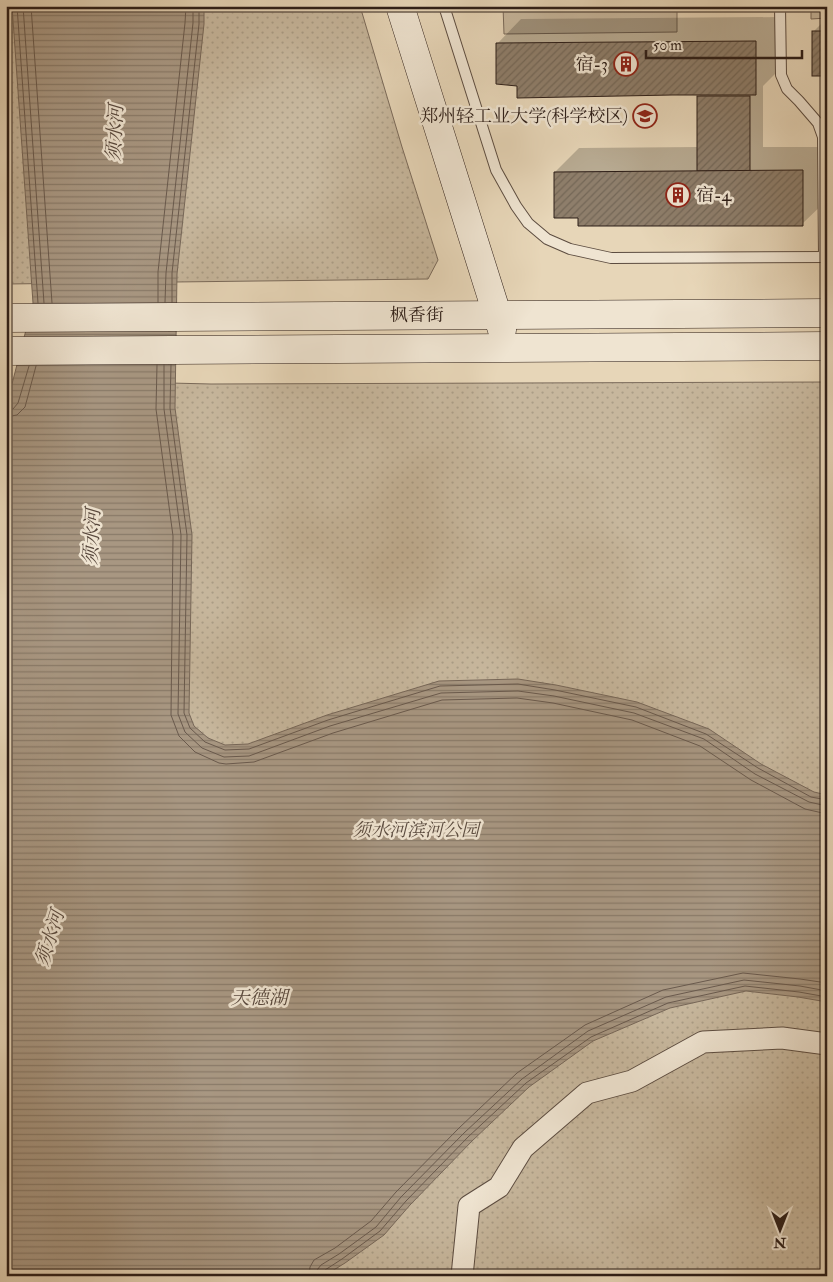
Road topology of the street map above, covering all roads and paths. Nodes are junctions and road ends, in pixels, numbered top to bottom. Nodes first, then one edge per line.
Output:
1 (400, 6) edge
2 (444, 6) edge
3 (780, 6) edge
4 (826, 257) edge
5 (827, 313) edge
6 (497, 315) junction
7 (6, 318) edge
8 (827, 346) edge
9 (508, 348) junction
10 (6, 351) edge
11 (827, 1044) edge
12 (462, 1276) edge

1 - 6 street
2 - 4 lane
3 - 4 lane
5 - 6 street, 枫香街
6 - 7 street, 枫香街
6 - 9 street
8 - 9 street, 枫香街
9 - 10 street, 枫香街
11 - 12 street

